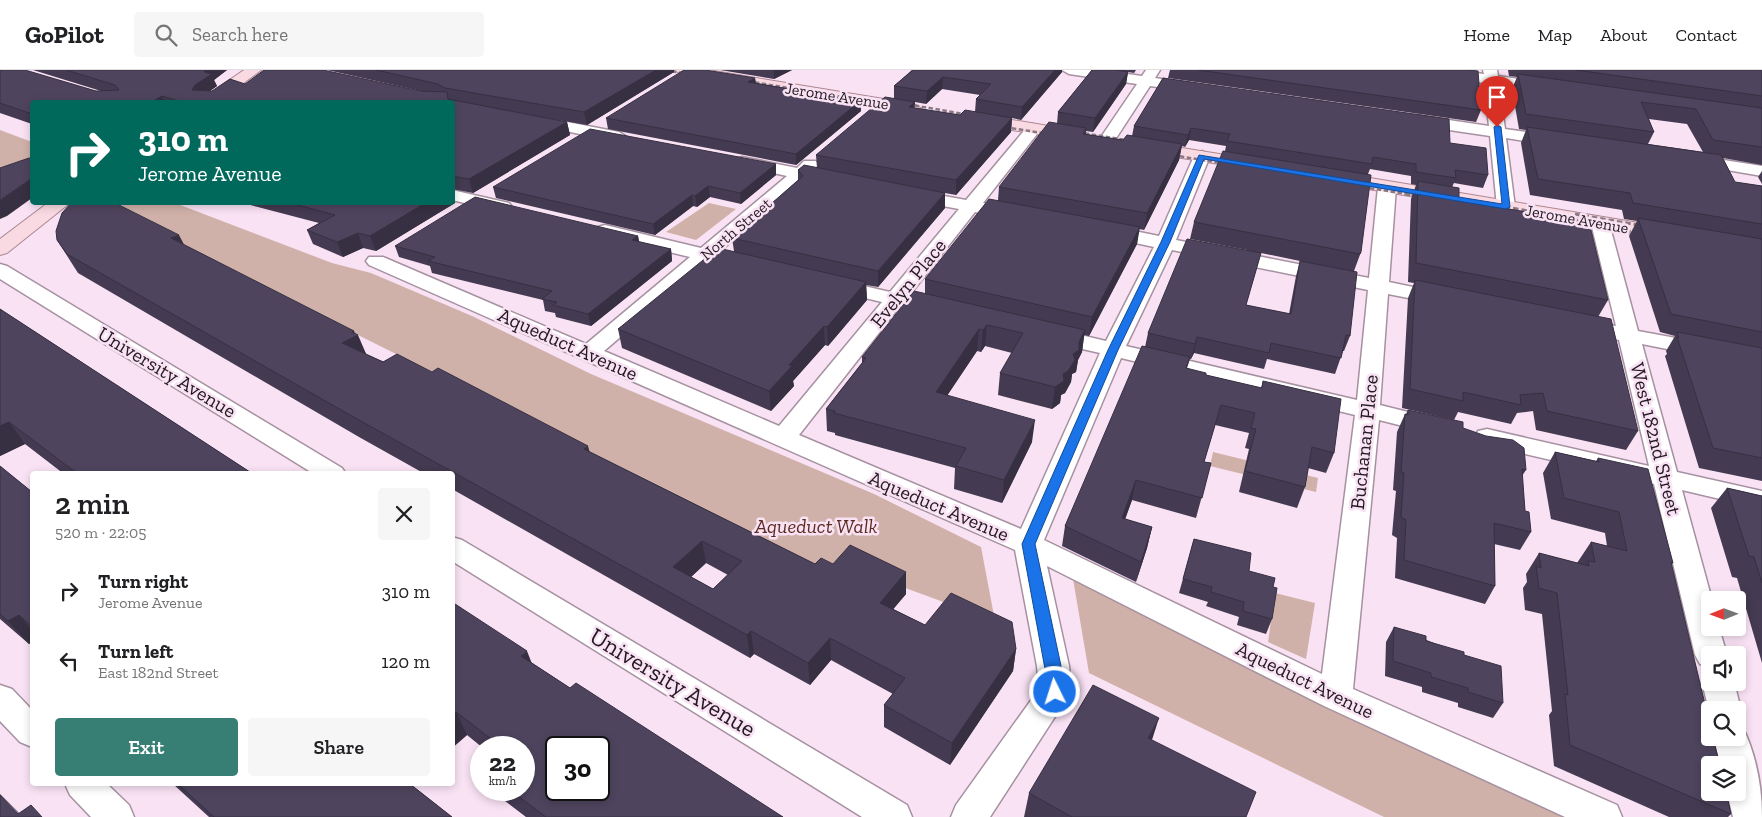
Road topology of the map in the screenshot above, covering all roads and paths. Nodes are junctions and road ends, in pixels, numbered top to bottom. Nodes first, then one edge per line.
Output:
1 (254, 70) edge
2 (687, 70) edge
3 (1068, 70) edge
4 (1424, 70) edge
5 (1491, 75) edge
6 (1150, 76) edge
7 (669, 84) edge
8 (1561, 89) edge
9 (1208, 90) edge
10 (211, 100) edge
11 (882, 103) junction
12 (930, 111) edge
13 (963, 117) edge
14 (518, 118) edge
15 (866, 118) edge
16 (1402, 118) edge
17 (605, 122) edge
18 (1033, 128) junction
19 (589, 132) junction
20 (1498, 132) junction
21 (1106, 140) junction
22 (639, 141) edge
23 (570, 143) edge
24 (1574, 143) edge
25 (822, 155) edge
26 (1202, 156) junction
27 (721, 157) edge
28 (1673, 158) edge
29 (1277, 169) edge
30 (1762, 171) edge
31 (802, 173) junction
32 (1315, 175) edge
33 (846, 182) edge
34 (498, 186) edge
35 (1387, 187) junction
36 (895, 192) edge
37 (473, 200) junction
38 (455, 203) edge
39 (58, 205) edge
40 (971, 206) junction
41 (1506, 207) junction
42 (525, 212) edge
43 (1029, 217) edge
44 (1600, 223) junction
45 (583, 226) edge
46 (1086, 227) edge
47 (1683, 237) edge
48 (1166, 242) junction
49 (0, 249) edge
50 (706, 255) junction
51 (384, 256) dead end
52 (760, 267) edge
53 (0, 270) edge
54 (818, 281) edge
55 (1380, 286) junction
56 (895, 299) junction
57 (1464, 303) edge
58 (953, 312) edge
59 (1557, 321) edge
60 (1031, 331) edge
61 (1630, 335) junction
62 (1113, 350) junction
63 (589, 352) junction
64 (1762, 361) edge
65 (1368, 410) junction
66 (783, 438) junction
67 (328, 471) edge
68 (1667, 478) junction
69 (1762, 500) edge
70 (1028, 544) junction
71 (455, 549) edge
72 (1709, 646) edge
73 (1336, 696) junction
74 (0, 699) edge
75 (30, 730) edge
76 (1733, 746) edge
77 (86, 786) edge
78 (116, 817) edge
79 (894, 817) edge
80 (969, 817) edge
81 (1604, 817) edge
82 (1751, 817) edge

1 - 10 main road
2 - 7 street
2 - 11 main road, Jerome Avenue
3 - 6 street
4 - 5 street
5 - 8 street
5 - 20 street
6 - 9 street
6 - 21 street
11 - 12 main road, Jerome Avenue
11 - 15 street
13 - 18 main road
14 - 19 street
16 - 20 street
17 - 19 street
18 - 21 main road
18 - 40 street, Evelyn Place
19 - 22 street
19 - 23 street
20 - 24 street
20 - 41 street
21 - 26 main road
25 - 31 street, North Street
26 - 29 main road
26 - 48 street
27 - 31 street
28 - 30 street
31 - 33 street
31 - 50 street, North Street
32 - 35 main road, Jerome Avenue
34 - 37 street
35 - 41 main road, Jerome Avenue
35 - 55 street, Buchanan Place
36 - 40 street
37 - 38 street
37 - 42 street
39 - 49 main road
40 - 43 street
40 - 56 street, Evelyn Place
41 - 44 main road, Jerome Avenue
44 - 47 main road, Jerome Avenue
44 - 61 street, West 182nd Street
45 - 50 street
46 - 48 street
48 - 55 street
48 - 62 street
50 - 52 street
50 - 63 street, North Street
51 - 63 street, Aqueduct Avenue
53 - 67 street, University Avenue
54 - 56 street
55 - 57 street
55 - 65 street, Buchanan Place
56 - 58 street
56 - 66 street, Evelyn Place
59 - 61 street
60 - 62 street
61 - 64 street
61 - 68 street, West 182nd Street
62 - 65 street
62 - 70 street
63 - 66 street, Aqueduct Avenue
65 - 68 street
65 - 73 street, Buchanan Place
66 - 70 street, Aqueduct Avenue
68 - 69 street
68 - 72 street, West 182nd Street
70 - 73 street, Aqueduct Avenue
70 - 80 street
71 - 79 street, University Avenue
73 - 81 street, Aqueduct Avenue
74 - 75 street
76 - 82 street
77 - 78 street

